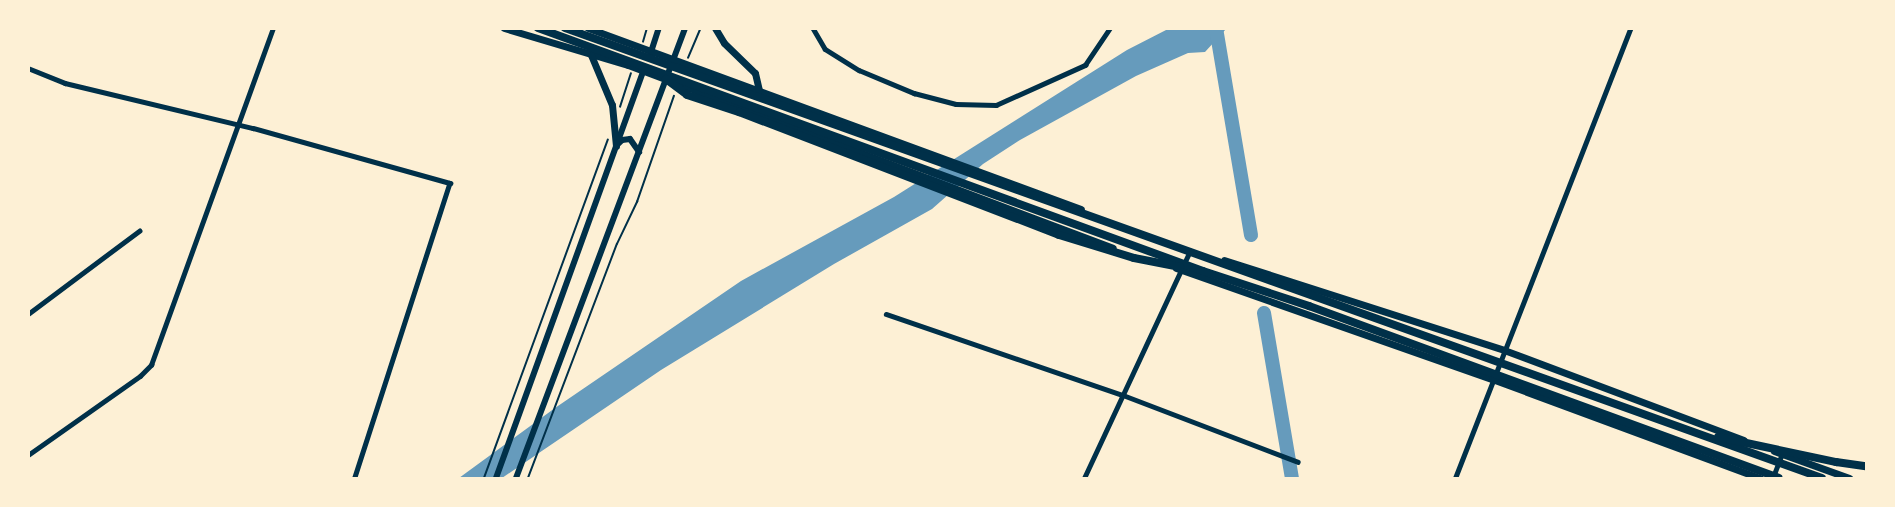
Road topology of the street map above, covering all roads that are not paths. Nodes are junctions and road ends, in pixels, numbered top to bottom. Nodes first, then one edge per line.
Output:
1 (273, 28) edge
2 (504, 28) edge
3 (538, 28) edge
4 (565, 28) edge
5 (588, 28) edge
6 (659, 28) edge
7 (685, 28) edge
8 (715, 28) edge
9 (813, 28) edge
10 (1110, 28) edge
11 (1630, 28) edge
12 (651, 50) junction
13 (591, 55) junction
14 (674, 58) junction
15 (28, 68) edge
16 (644, 71) junction
17 (666, 79) junction
18 (759, 91) junction
19 (238, 124) junction
20 (616, 146) junction
21 (639, 152) junction
22 (139, 231) dead end
23 (1191, 250) junction
24 (1182, 270) junction
25 (1203, 272) junction
26 (28, 314) edge
27 (886, 314) dead end
28 (1504, 350) junction
29 (1492, 379) junction
30 (1123, 395) junction
31 (1699, 434) junction
32 (1782, 454) junction
33 (28, 455) edge
34 (1298, 462) dead end
35 (1866, 466) edge
36 (355, 478) edge
37 (496, 478) edge
38 (516, 478) edge
39 (1084, 478) edge
40 (1455, 478) edge
41 (1760, 478) edge
42 (1773, 478) edge
43 (1778, 478) edge
44 (1822, 478) edge
45 (1849, 478) edge

1 - 19 street
2 - 13 main road
3 - 25 highway
4 - 31 highway
5 - 12 main road
6 - 12 main road
7 - 14 main road
8 - 18 main road
9 - 10 street
11 - 28 street
12 - 14 main road
12 - 16 main road
13 - 16 main road
13 - 20 main road
14 - 17 main road
14 - 18 main road
15 - 19 street
16 - 17 main road
16 - 20 main road
17 - 21 main road
17 - 24 main road
17 - 25 highway
18 - 23 main road
19 - 33 street
19 - 36 street
20 - 21 main road
20 - 37 main road
21 - 38 main road
22 - 26 street
23 - 24 street
23 - 28 main road
24 - 29 main road
24 - 30 street
25 - 43 highway
27 - 30 street
28 - 29 street
28 - 32 main road
29 - 40 street
29 - 41 main road
30 - 34 street
30 - 39 street
31 - 35 highway
31 - 44 highway
32 - 42 street
32 - 45 main road

